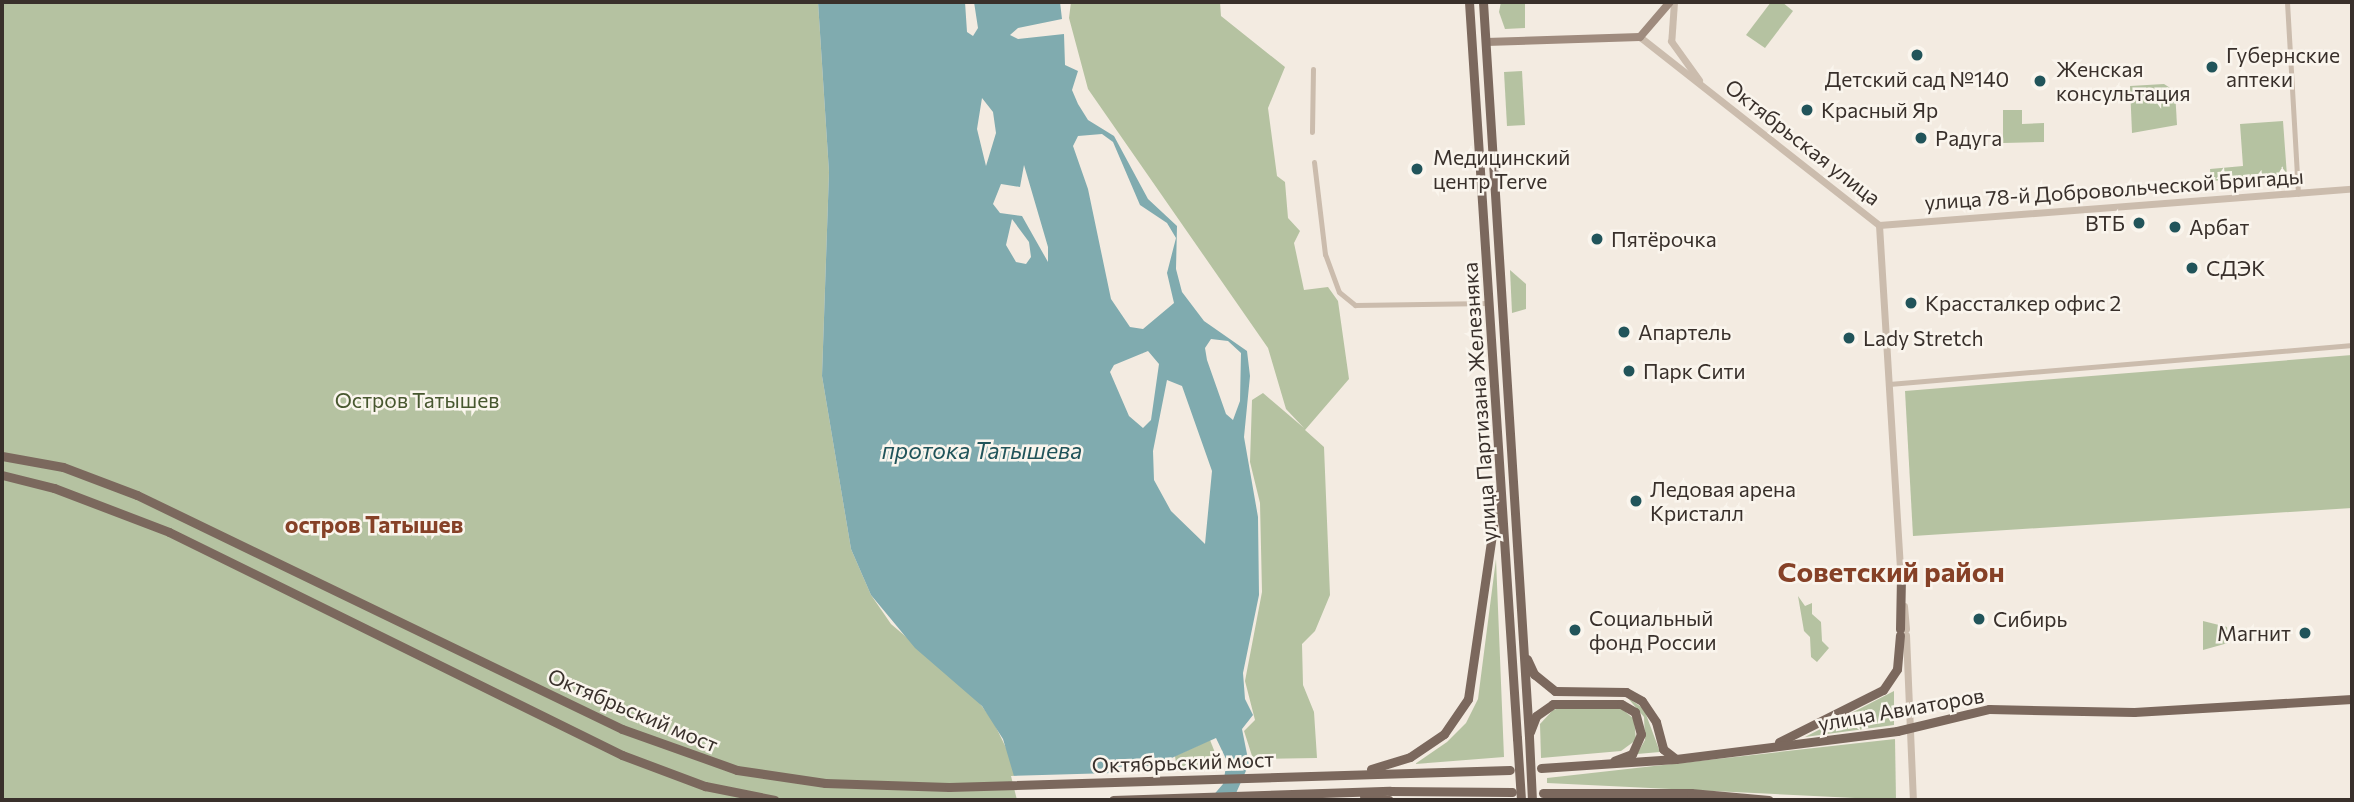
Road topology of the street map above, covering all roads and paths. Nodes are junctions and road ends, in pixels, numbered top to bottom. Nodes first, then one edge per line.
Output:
1 (1469, 2) edge
2 (1483, 2) edge
3 (1672, 2) edge
4 (2287, 2) edge
5 (1640, 37) junction
6 (1486, 42) junction
7 (1473, 47) junction
8 (1313, 68) dead end
9 (1704, 87) junction
10 (1312, 132) dead end
11 (1314, 162) dead end
12 (2352, 189) edge
13 (2298, 194) junction
14 (1879, 225) junction
15 (1490, 303) junction
16 (2352, 345) edge
17 (1889, 384) junction
18 (2, 456) edge
19 (2, 475) edge
20 (1500, 479) junction
21 (1901, 577) joint
22 (1903, 632) junction
23 (1522, 647) junction
24 (2352, 699) edge
25 (1912, 728) junction
26 (1529, 737) junction
27 (1766, 748) junction
28 (1676, 760) junction
29 (1598, 766) junction
30 (1541, 768) dead end
31 (1510, 770) dead end
32 (1341, 774) junction
33 (1511, 792) dead end
34 (1342, 793) junction
35 (1543, 793) dead end
36 (775, 800) edge
37 (1113, 800) edge
38 (1389, 800) edge
39 (1521, 800) edge
40 (1532, 800) edge
41 (1769, 800) edge
42 (1913, 800) edge

1 - 7 main road, улица Партизана Железняка
2 - 6 main road, улица Партизана Железняка
3 - 5 main road
3 - 9 street
4 - 13 street
5 - 6 main road
5 - 9 street, Октябрьская улица
6 - 7 main road
6 - 23 main road, улица Партизана Железняка
7 - 15 main road, улица Партизана Железняка
8 - 10 street
9 - 14 street, Октябрьская улица
11 - 15 street
12 - 13 street, улица 78-й Добровольческой Бригады
13 - 14 street, улица 78-й Добровольческой Бригады
14 - 17 street, Октябрьская улица
15 - 20 main road, улица Партизана Железняка
16 - 17 street
17 - 21 street, Октябрьская улица
18 - 32 main road, Октябрьский мост
19 - 36 main road, Октябрьский мост
20 - 32 main road
20 - 39 main road, улица Партизана Железняка, bridge
21 - 22 main road
22 - 25 street
22 - 27 main road
23 - 26 main road, улица Партизана Железняка
23 - 28 main road
24 - 25 main road, улица Авиаторов
25 - 27 main road, улица Авиаторов
25 - 42 street
26 - 29 main road
26 - 40 main road, улица Партизана Железняка, bridge
27 - 28 main road, улица Авиаторов
28 - 29 main road, улица Авиаторов
29 - 30 main road, улица Авиаторов
31 - 32 main road
33 - 34 main road
34 - 37 main road, Октябрьский мост
34 - 38 main road
35 - 41 main road

